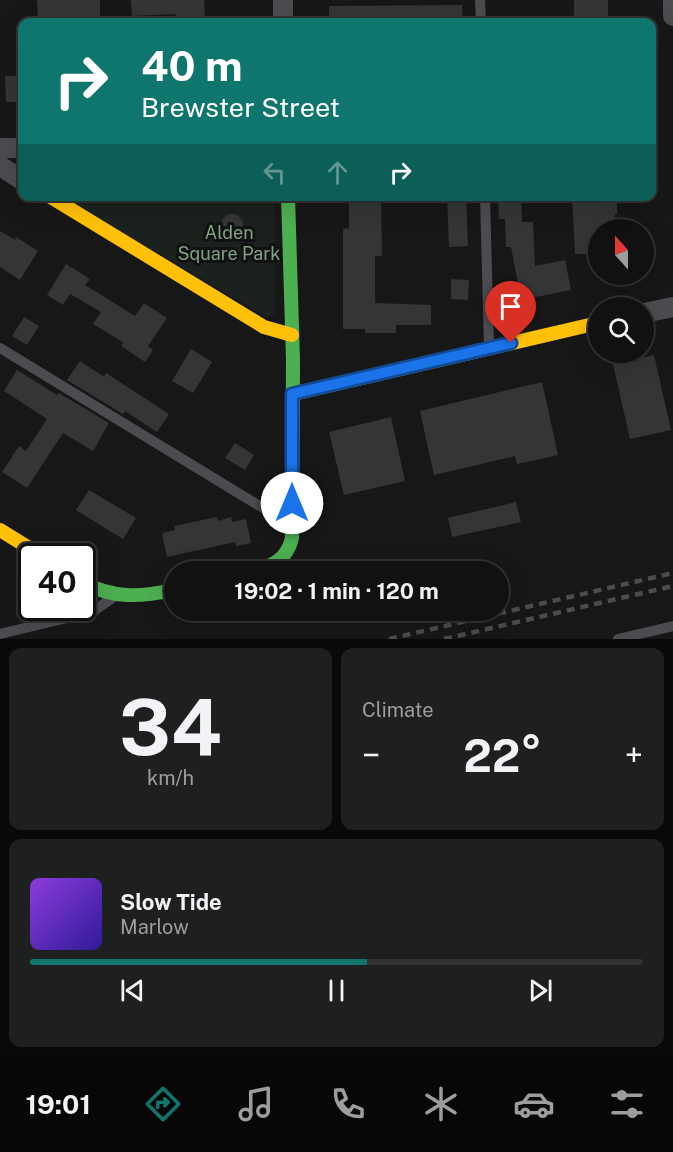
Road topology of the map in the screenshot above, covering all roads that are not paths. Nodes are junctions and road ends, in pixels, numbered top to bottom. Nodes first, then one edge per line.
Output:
1 (283, 0) edge
2 (480, 0) edge
3 (673, 0) edge
4 (673, 16) edge
5 (283, 18) edge
6 (481, 18) edge
7 (0, 148) edge
8 (18, 148) edge
9 (0, 166) edge
10 (18, 177) edge
11 (57, 201) edge
12 (288, 201) edge
13 (485, 201) edge
14 (673, 307) edge
15 (654, 311) edge
16 (588, 325) edge
17 (292, 335) junction
18 (0, 348) edge
19 (489, 348) junction
20 (292, 394) junction
21 (292, 525) junction
22 (0, 530) edge
23 (21, 543) edge
24 (280, 561) edge
25 (96, 588) edge
26 (164, 592) edge
27 (116, 596) junction
28 (673, 626) edge
29 (0, 634) edge
30 (618, 639) edge

1 - 5 street
2 - 6 lane
3 - 4 street
7 - 8 street
9 - 10 street
11 - 17 street
12 - 17 street
13 - 19 lane
14 - 15 street
16 - 19 street
17 - 20 street
18 - 21 lane
19 - 20 street
20 - 21 street
21 - 24 street
22 - 23 street
25 - 27 street
26 - 27 street
27 - 29 lane
28 - 30 lane

